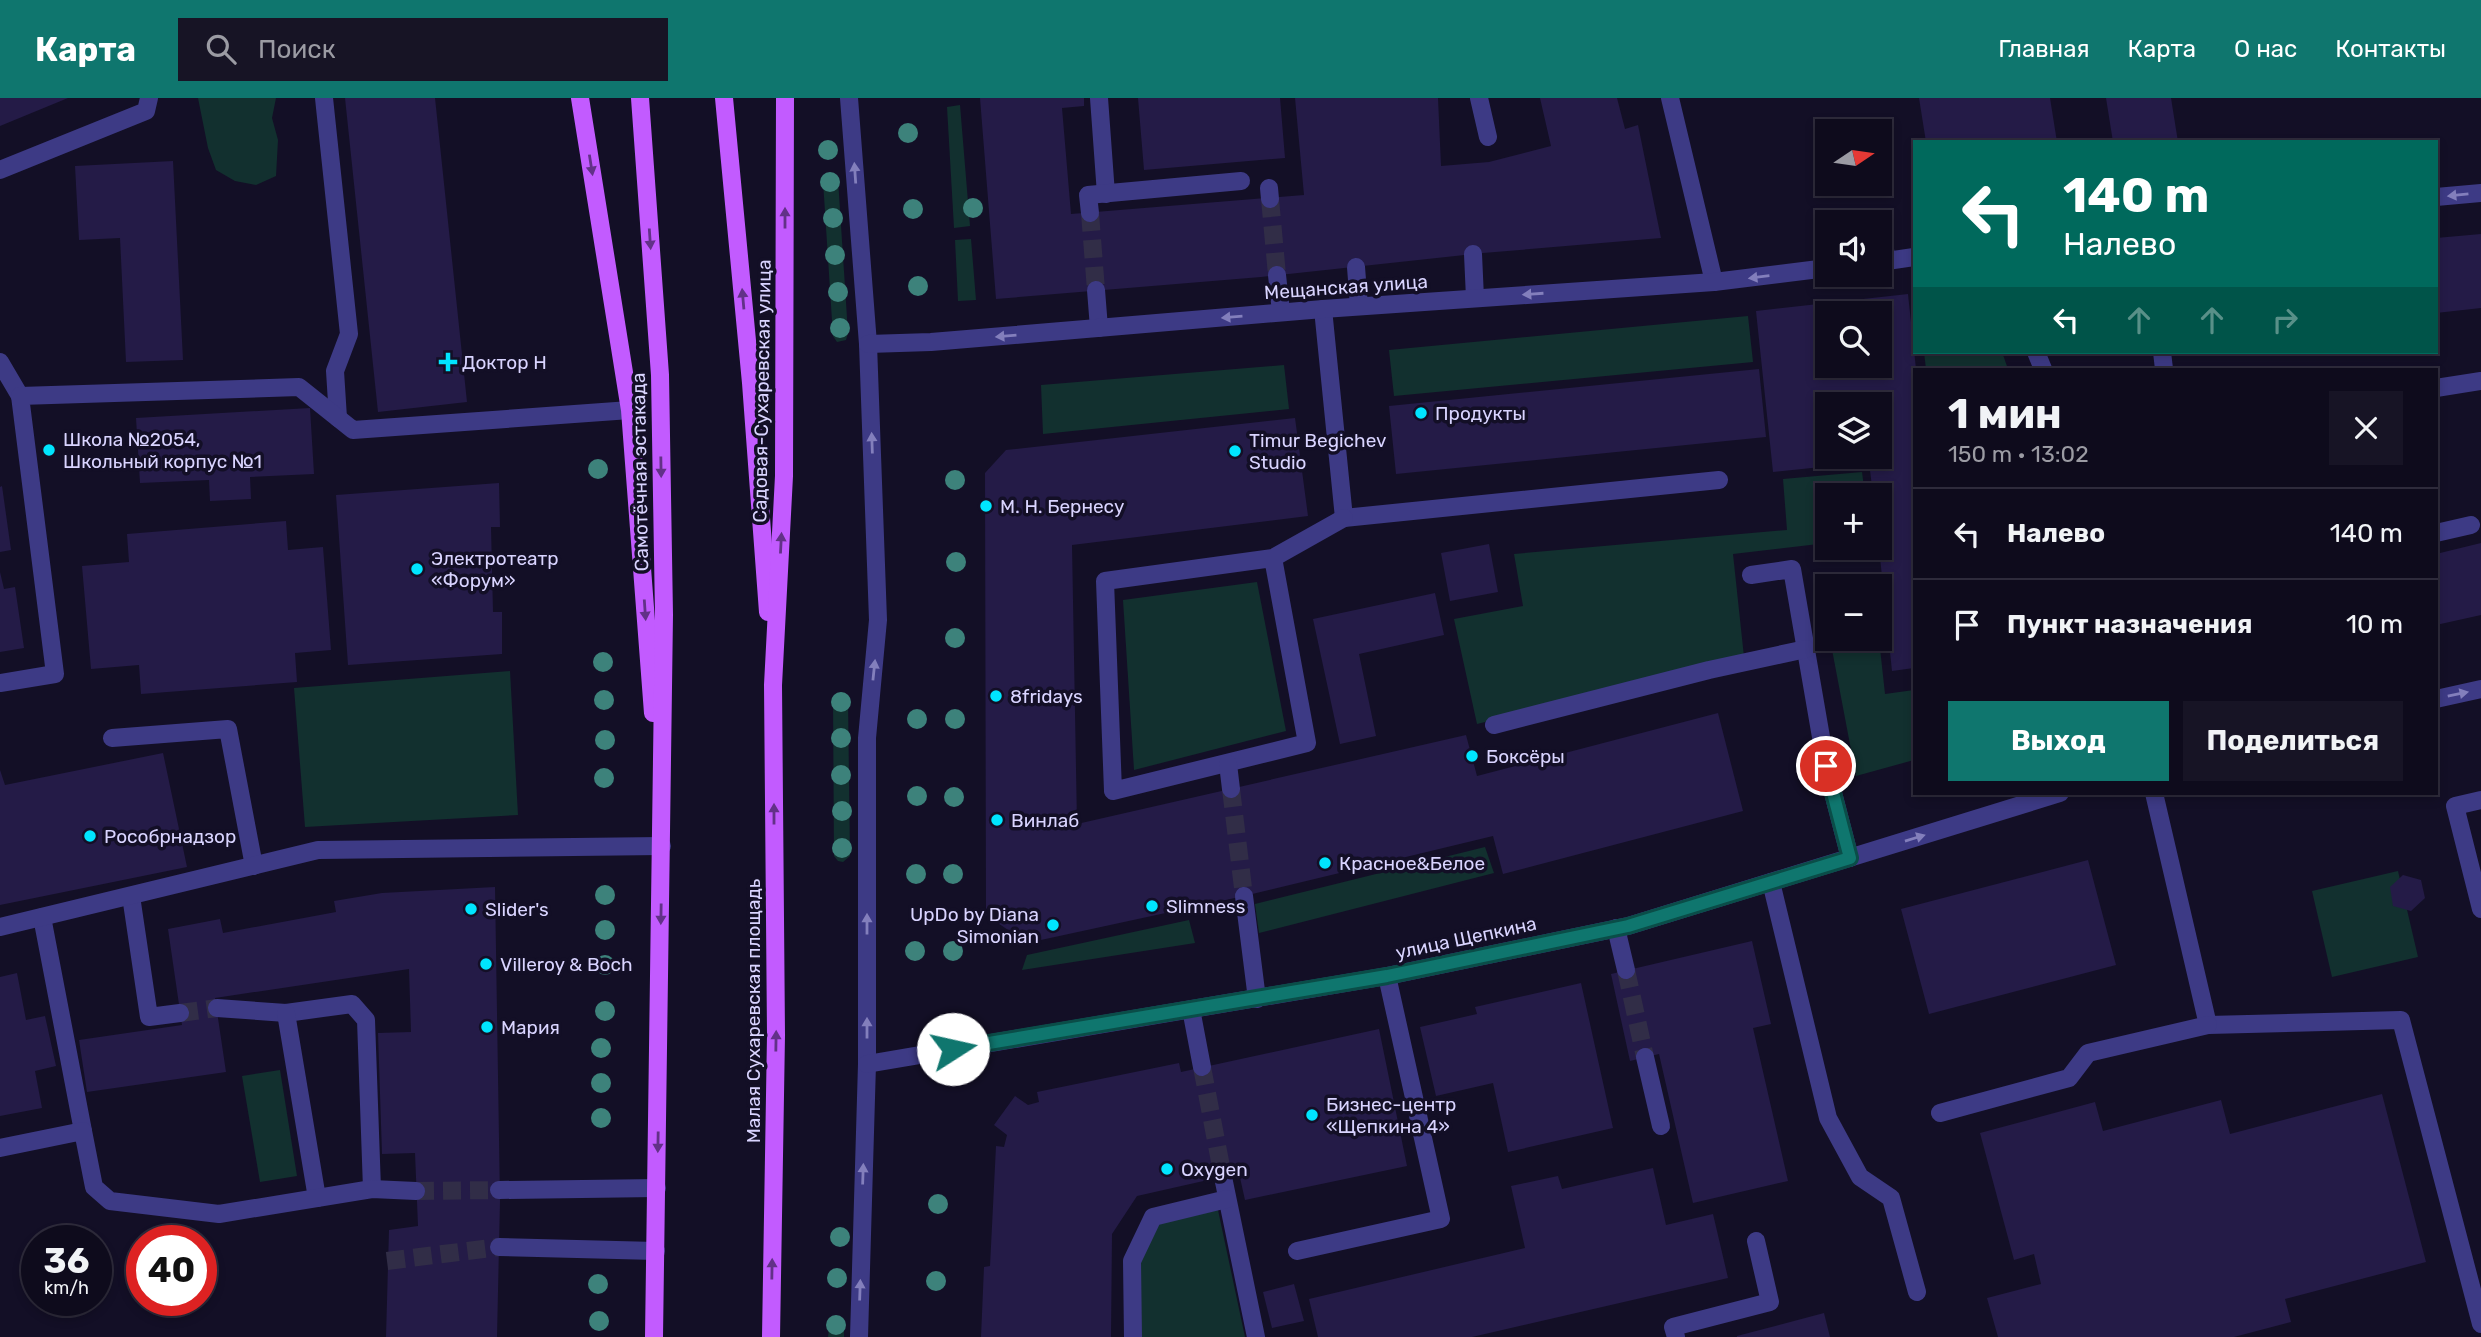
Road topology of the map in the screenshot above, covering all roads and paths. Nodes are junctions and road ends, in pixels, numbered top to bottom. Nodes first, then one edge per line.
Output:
1 (149, 98) edge
2 (324, 98) edge
3 (580, 98) edge
4 (640, 98) edge
5 (724, 98) edge
6 (785, 98) edge
7 (849, 98) edge
8 (1099, 98) edge
9 (1479, 98) edge
10 (1670, 98) edge
11 (1488, 137) dead end
12 (0, 170) edge
13 (1241, 181) dead end
14 (2481, 193) edge
15 (1106, 194) junction
16 (2438, 197) edge
17 (1090, 213) tunnel mouth
18 (1473, 254) dead end
19 (1913, 257) edge
20 (1892, 260) edge
21 (1356, 267) dead end
22 (1815, 269) edge
23 (1277, 275) tunnel mouth
24 (1714, 282) junction
25 (1096, 290) tunnel mouth
26 (1475, 298) junction
27 (1359, 306) junction
28 (1323, 309) junction
29 (1280, 312) junction
30 (1099, 328) junction
31 (868, 344) junction
32 (0, 362) edge
33 (2481, 382) edge
34 (2438, 388) edge
35 (20, 396) junction
36 (630, 410) junction
37 (338, 418) junction
38 (1719, 480) dead end
39 (1344, 518) junction
40 (2471, 525) dead end
41 (2438, 533) edge
42 (1273, 558) junction
43 (1751, 575) dead end
44 (1806, 649) junction
45 (0, 683) edge
46 (773, 685) junction
47 (2481, 689) edge
48 (2438, 699) edge
49 (1494, 725) dead end
50 (112, 738) dead end
51 (1228, 764) junction
52 (1231, 789) tunnel mouth
53 (2054, 795) edge
54 (2154, 795) edge
55 (2481, 800) edge
56 (662, 846) junction
57 (1850, 858) junction
58 (254, 866) junction
59 (1771, 882) junction
60 (131, 896) junction
61 (1244, 896) tunnel mouth
62 (2481, 909) edge
63 (42, 917) junction
64 (0, 927) edge
65 (1616, 928) junction
66 (1626, 970) tunnel mouth
67 (1387, 976) junction
68 (1257, 999) junction
69 (217, 1008) tunnel mouth
70 (1191, 1009) junction
71 (180, 1013) tunnel mouth
72 (286, 1013) junction
73 (2208, 1025) junction
74 (1645, 1057) tunnel mouth
75 (867, 1064) junction
76 (1202, 1067) tunnel mouth
77 (1940, 1113) dead end
78 (1661, 1126) dead end
79 (83, 1131) junction
80 (0, 1148) edge
81 (1223, 1177) tunnel mouth
82 (657, 1188) junction
83 (372, 1189) junction
84 (499, 1190) tunnel mouth
85 (416, 1191) tunnel mouth
86 (317, 1198) junction
87 (1227, 1199) junction
88 (1756, 1241) dead end
89 (499, 1247) tunnel mouth
90 (656, 1251) junction
91 (1297, 1251) dead end
92 (1917, 1292) dead end
93 (2481, 1324) edge
94 (654, 1337) edge
95 (771, 1337) edge
96 (859, 1337) edge
97 (1133, 1337) edge
98 (1256, 1337) edge
99 (1676, 1337) edge

1 - 12 street
2 - 37 street
3 -> 36 main road
4 -> 56 main road, Самотёчная эстакада
46 -> 5 main road
46 -> 6 main road, Садовая-Сухаревская улица
31 -> 7 street
8 - 15 street
9 - 11 street
10 - 24 street
13 - 15 street
14 -> 16 street
15 - 17 street
18 - 26 street
19 - 20 street
21 - 27 street
22 -> 24 street, Мещанская улица
23 - 29 street
24 -> 26 street, Мещанская улица
25 - 30 street
26 - 27 street, Мещанская улица
27 - 28 street, Мещанская улица
28 - 29 street, Мещанская улица
28 - 39 street
29 -> 30 street, Мещанская улица
30 -> 31 street, Мещанская улица
75 -> 31 street
32 - 35 street
33 - 34 street
35 - 37 street
35 - 45 street
36 - 37 street
36 -> 56 main road
38 - 39 street
39 - 42 street
40 - 41 street
42 - 51 street
42 - 51 street
43 - 44 street
44 - 49 street
44 - 57 street
95 -> 46 main road, Малая Сухаревская площадь
48 -> 47 street
50 - 58 street
51 - 52 street
57 -> 53 street, улица Щепкина
54 - 73 street
55 - 62 street
56 - 58 street
56 -> 82 main road
57 - 59 street, улица Щепкина
58 - 60 street
59 - 65 street, улица Щепкина
59 - 92 street
60 - 63 street
60 - 71 street
61 - 68 street
63 - 64 street
63 - 79 street
65 - 66 street
65 - 67 street, улица Щепкина
67 - 68 street, улица Щепкина
67 - 91 street
68 - 70 street, улица Щепкина
69 - 72 street
70 - 75 street, улица Щепкина
70 - 76 street
72 - 83 street
72 - 86 street
73 - 77 street
73 - 93 street
74 - 78 street
96 -> 75 street
79 - 80 street
79 - 86 street
81 - 87 street
82 - 84 street
82 - 90 main road
83 - 85 street
83 - 86 street
87 - 97 street
87 - 98 street
88 - 99 street
89 - 90 street
90 - 94 main road

